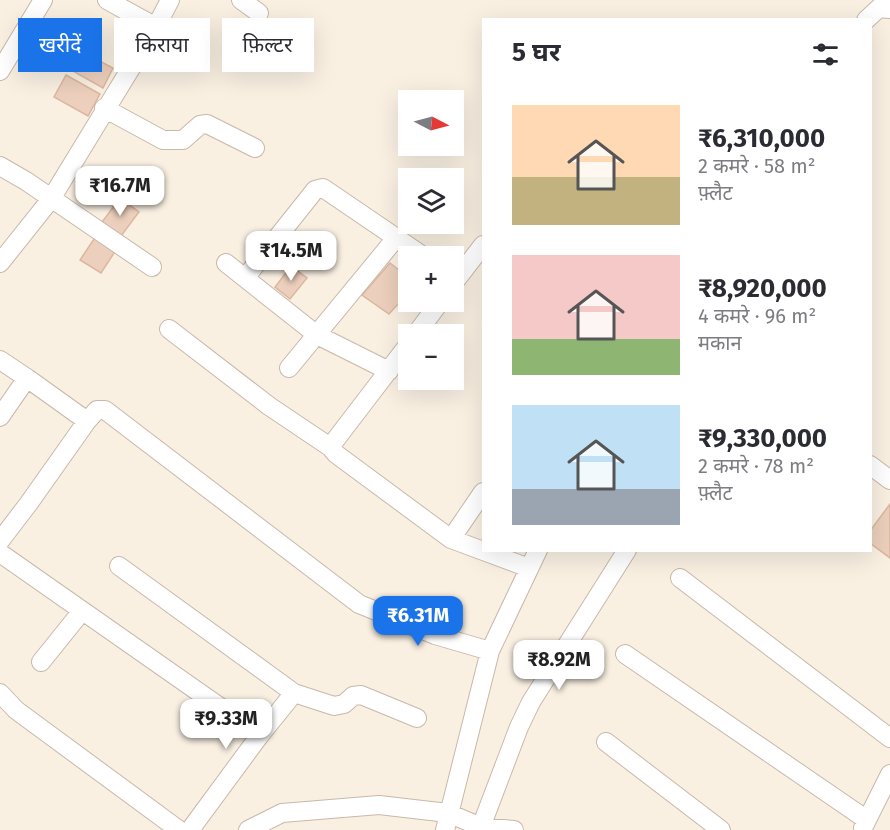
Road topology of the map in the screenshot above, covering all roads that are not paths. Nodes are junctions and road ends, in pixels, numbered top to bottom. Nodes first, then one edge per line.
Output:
1 (43, 0) edge
2 (107, 0) edge
3 (170, 0) edge
4 (241, 0) edge
5 (890, 9) edge
6 (259, 13) dead end
7 (140, 18) edge
8 (161, 18) edge
9 (868, 18) edge
10 (0, 71) edge
11 (127, 72) edge
12 (104, 108) junction
13 (255, 148) dead end
14 (0, 166) edge
15 (51, 198) junction
16 (396, 238) junction
17 (408, 246) edge
18 (481, 251) edge
19 (0, 263) edge
20 (226, 263) dead end
21 (152, 267) dead end
22 (464, 269) edge
23 (245, 278) junction
24 (169, 329) dead end
25 (317, 334) junction
26 (398, 359) edge
27 (0, 360) edge
28 (289, 368) dead end
29 (389, 371) junction
30 (27, 378) junction
31 (0, 417) edge
32 (87, 421) junction
33 (330, 447) junction
34 (872, 466) edge
35 (890, 480) edge
36 (482, 493) edge
37 (451, 539) junction
38 (0, 541) edge
39 (482, 551) edge
40 (486, 552) edge
41 (537, 552) edge
42 (626, 552) edge
43 (0, 553) edge
44 (119, 566) dead end
45 (529, 568) junction
46 (680, 578) dead end
47 (82, 611) junction
48 (490, 651) junction
49 (625, 654) dead end
50 (41, 662) dead end
51 (294, 693) junction
52 (1, 696) edge
53 (417, 718) dead end
54 (260, 735) junction
55 (890, 738) edge
56 (606, 742) dead end
57 (890, 774) edge
58 (446, 821) edge
59 (267, 825) edge
60 (865, 825) edge
61 (481, 827) junction
62 (179, 830) edge
63 (190, 830) edge
64 (248, 830) edge
65 (514, 830) edge
66 (721, 830) edge

1 - 10 street
2 - 7 street
3 - 8 street
4 - 6 street
5 - 9 street
11 - 12 street
12 - 13 street
12 - 15 street
14 - 15 street
15 - 19 street
15 - 21 street
16 - 17 street
16 - 23 street
16 - 25 street
18 - 22 street
20 - 23 street
23 - 25 street
24 - 33 street
25 - 28 street
25 - 29 street
26 - 29 street
27 - 30 street
29 - 33 street
30 - 31 street
30 - 32 street
32 - 38 street
32 - 48 street
33 - 37 street
34 - 35 street
36 - 37 street
37 - 39 street
40 - 45 street
41 - 45 street
42 - 61 street
43 - 47 street
44 - 51 street
45 - 48 street
46 - 55 street
47 - 50 street
47 - 54 street
48 - 58 street
49 - 60 street
51 - 53 street
51 - 54 street
52 - 62 street
54 - 63 street
56 - 66 street
57 - 60 street
58 - 59 street
58 - 61 street
59 - 64 street
61 - 65 street

